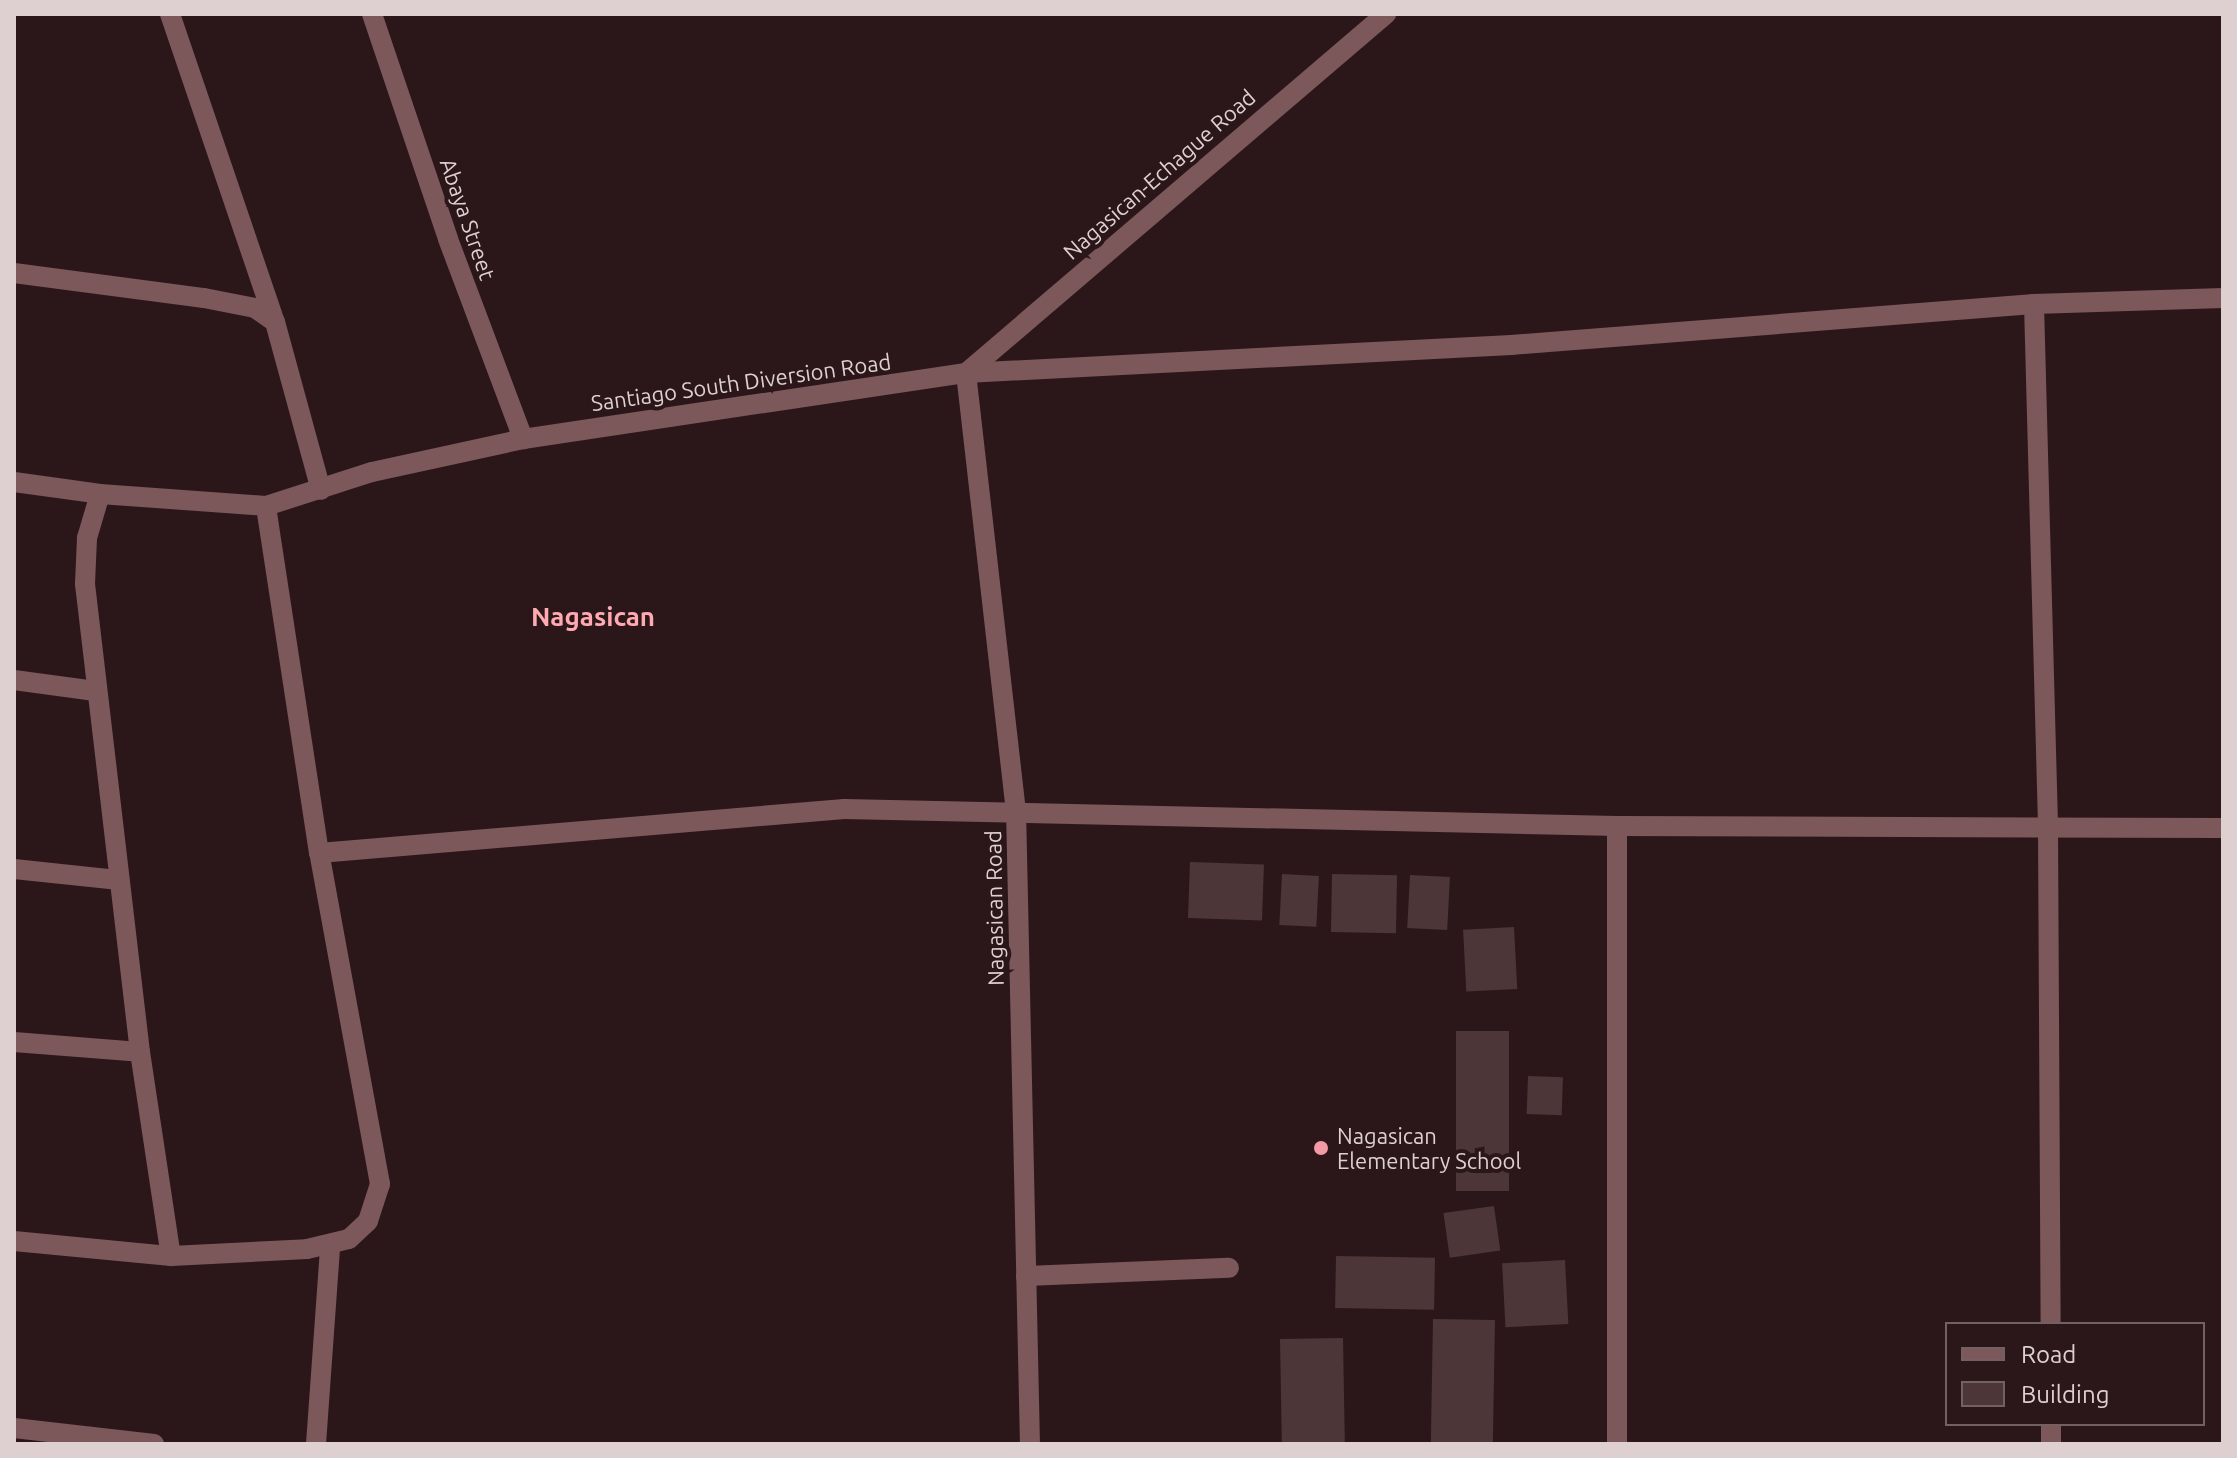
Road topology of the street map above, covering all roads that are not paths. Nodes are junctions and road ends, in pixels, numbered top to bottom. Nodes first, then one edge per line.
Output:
1 (170, 14) edge
2 (372, 14) edge
3 (1386, 14) edge
4 (14, 273) edge
5 (2223, 298) edge
6 (2034, 304) junction
7 (275, 322) junction
8 (966, 373) junction
9 (523, 439) junction
10 (14, 482) edge
11 (321, 490) junction
12 (100, 494) junction
13 (266, 506) junction
14 (14, 680) edge
15 (95, 691) junction
16 (1016, 809) junction
17 (2048, 825) junction
18 (1617, 826) junction
19 (2223, 828) edge
20 (319, 853) junction
21 (14, 869) edge
22 (119, 880) junction
23 (14, 1042) edge
24 (140, 1052) junction
25 (14, 1241) edge
26 (330, 1247) junction
27 (171, 1256) junction
28 (1229, 1268) dead end
29 (1026, 1276) junction
30 (2051, 1322) edge
31 (14, 1428) edge
32 (154, 1444) edge
33 (316, 1444) edge
34 (1030, 1444) edge
35 (1617, 1444) edge

1 - 7 street
2 - 9 street, Abaya Street
3 - 8 street, Nagasican-Echague Road
4 - 7 street
5 - 6 street, Santiago South Diversion Road
6 - 8 street, Santiago South Diversion Road
6 - 17 street
7 - 11 street
8 - 9 street, Santiago South Diversion Road
8 - 16 street, Nagasican Road
9 - 11 street, Santiago South Diversion Road
10 - 12 street
11 - 13 street, Santiago South Diversion Road
12 - 13 street
12 - 15 street
13 - 20 street
14 - 15 street
15 - 22 street
16 - 18 street
16 - 20 street
16 - 29 street, Nagasican Road
17 - 18 street
17 - 19 street
17 - 30 street
18 - 35 street
20 - 26 street
21 - 22 street
22 - 24 street
23 - 24 street
24 - 27 street
25 - 27 street
26 - 27 street
26 - 33 street
28 - 29 street
29 - 34 street, Nagasican Road
31 - 32 street

